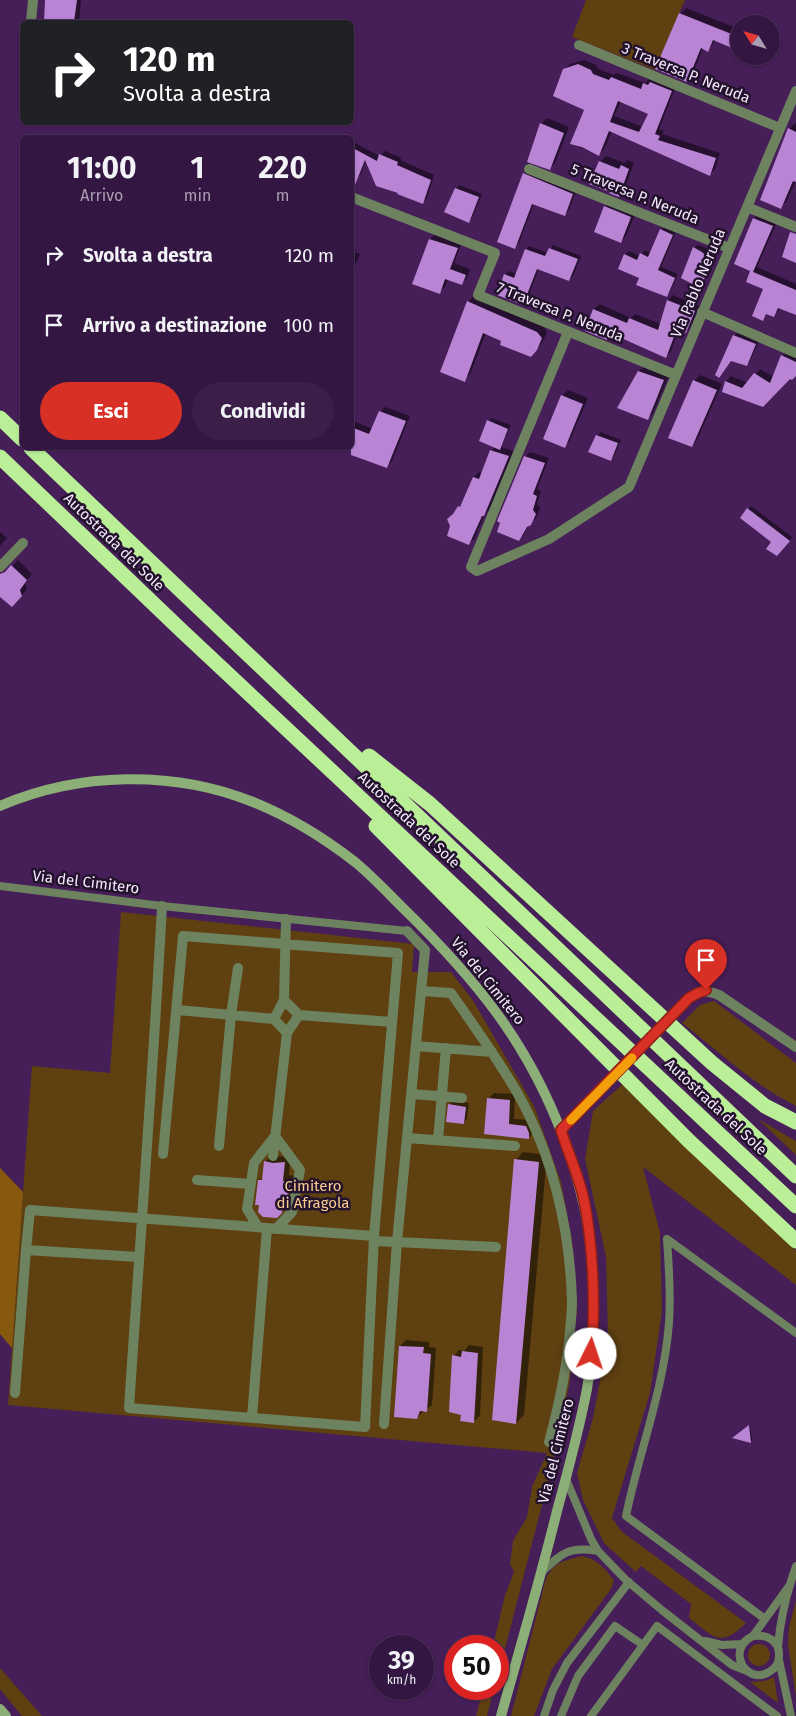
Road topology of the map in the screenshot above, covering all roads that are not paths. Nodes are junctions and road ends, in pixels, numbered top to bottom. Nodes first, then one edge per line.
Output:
1 (33, 0) edge
2 (31, 20) edge
3 (579, 45) dead end
4 (796, 91) edge
5 (780, 128) junction
6 (529, 169) dead end
7 (354, 198) edge
8 (747, 207) junction
9 (796, 228) edge
10 (730, 248) junction
11 (702, 312) junction
12 (568, 332) junction
13 (796, 353) edge
14 (676, 375) junction
15 (0, 418) edge
16 (20, 437) edge
17 (33, 450) edge
18 (0, 457) edge
19 (23, 543) dead end
20 (0, 567) edge
21 (182, 631) junction
22 (293, 696) junction
23 (0, 806) edge
24 (0, 886) edge
25 (162, 906) junction
26 (286, 919) junction
27 (406, 931) joint
28 (286, 944) junction
29 (238, 968) dead end
30 (422, 991) junction
31 (284, 1000) junction
32 (178, 1010) junction
33 (231, 1015) junction
34 (299, 1015) junction
35 (274, 1019) junction
36 (392, 1022) junction
37 (287, 1033) junction
38 (416, 1046) junction
39 (796, 1047) edge
40 (446, 1048) junction
41 (492, 1052) junction
42 (412, 1094) junction
43 (441, 1096) junction
44 (462, 1098) dead end
45 (796, 1122) edge
46 (561, 1130) junction
47 (275, 1136) junction
48 (407, 1138) junction
49 (438, 1140) junction
50 (219, 1146) dead end
51 (515, 1146) dead end
52 (163, 1154) dead end
53 (273, 1156) dead end
54 (796, 1176) edge
55 (197, 1180) dead end
56 (251, 1184) junction
57 (796, 1206) edge
58 (141, 1219) junction
59 (267, 1228) junction
60 (374, 1238) junction
61 (397, 1242) junction
62 (796, 1242) edge
63 (496, 1247) dead end
64 (26, 1250) junction
65 (139, 1257) junction
66 (796, 1333) edge
67 (15, 1392) dead end
68 (252, 1418) junction
69 (384, 1424) dead end
70 (549, 1442) dead end
71 (566, 1479) junction
72 (598, 1551) junction
73 (796, 1566) edge
74 (542, 1572) junction
75 (629, 1582) junction
76 (789, 1586) junction
77 (765, 1619) junction
78 (753, 1636) junction
79 (701, 1640) junction
80 (742, 1644) junction
81 (643, 1645) junction
82 (778, 1648) junction
83 (779, 1660) junction
84 (747, 1671) junction
85 (0, 1709) edge
86 (6, 1716) edge
87 (501, 1716) edge
88 (544, 1716) edge
89 (561, 1716) edge
90 (591, 1716) edge
91 (777, 1716) edge
92 (791, 1716) edge

1 - 2 street
3 - 5 street, 3 Traversa P. Neruda
4 - 5 street, Via Pablo Neruda
5 - 8 street, Via Pablo Neruda
6 - 10 street, 5 Traversa P. Neruda
7 - 12 street, 7 Traversa P. Neruda
8 - 9 street
8 - 10 street, Via Pablo Neruda
10 - 11 street, Via Pablo Neruda
11 - 13 street
11 - 14 street, Via Pablo Neruda
12 - 14 street, 7 Traversa P. Neruda
12 - 14 street, Via Pablo Neruda
15 - 16 highway
17 - 22 highway, Autostrada del Sole
18 - 21 highway, Autostrada del Sole
19 - 20 street
21 - 57 highway, Autostrada del Sole
21 - 62 highway
22 - 45 highway
22 - 54 highway, Autostrada del Sole
23 - 46 main road, Via del Cimitero
24 - 25 lane, Via del Cimitero
25 - 26 lane, Via del Cimitero
25 - 58 street
26 - 27 lane, Via del Cimitero
26 - 28 street
27 - 30 street
28 - 31 street
28 - 32 street
28 - 36 street
29 - 33 street
30 - 38 street
30 - 41 street
31 - 34 street
31 - 35 street
32 - 33 street
32 - 52 street
33 - 35 street
33 - 50 street
34 - 36 street
34 - 37 street
35 - 37 street
36 - 60 street
37 - 47 street
38 - 40 street
38 - 42 street
39 - 46 street, bridge
40 - 41 street
40 - 43 street
41 - 70 street
42 - 43 street
42 - 48 street
43 - 44 street
43 - 49 street
46 - 71 main road, Via del Cimitero
47 - 53 street
47 - 56 street
47 - 59 street
48 - 49 street
48 - 61 street
49 - 51 street
55 - 56 street
56 - 59 street
58 - 59 street
58 - 64 street
58 - 65 street
59 - 60 street
59 - 68 street
60 - 61 street
60 - 68 street
61 - 63 street
61 - 69 street
64 - 65 street
64 - 67 street
65 - 68 street
66 - 77 lane
71 - 72 lane
71 - 74 main road, Via del Cimitero
72 - 74 lane
72 - 75 lane
73 - 76 lane
74 - 87 main road, Via del Cimitero
75 - 79 lane
75 - 88 lane
76 - 77 lane
76 - 82 lane
77 - 78 lane
78 - 80 lane
78 - 82 lane
79 - 80 lane
79 - 84 lane
80 - 84 lane
81 - 89 lane
81 - 90 lane
81 - 91 lane
82 - 83 lane
83 - 84 lane
83 - 92 lane
85 - 86 main road

